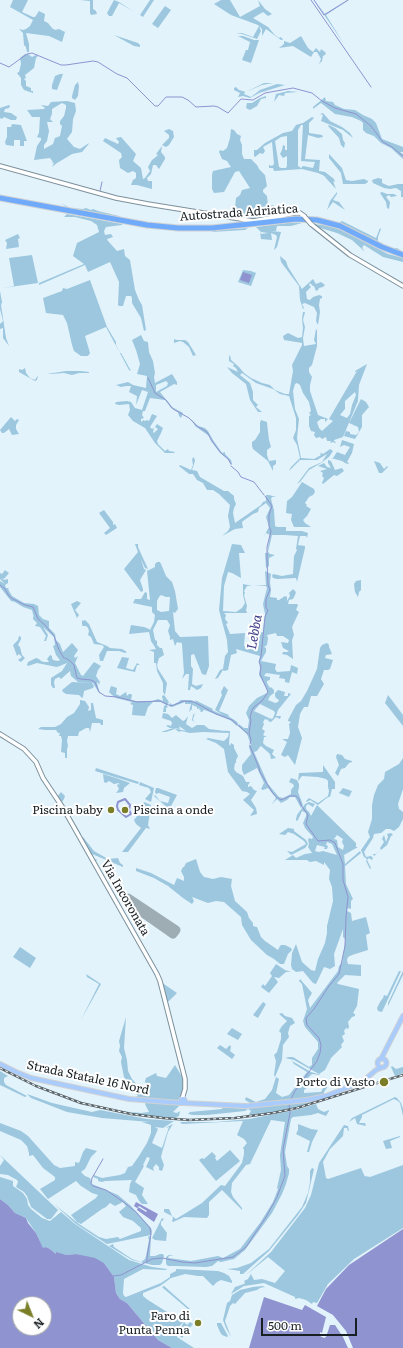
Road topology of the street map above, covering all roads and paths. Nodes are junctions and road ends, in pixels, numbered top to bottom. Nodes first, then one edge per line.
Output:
1 (0, 166) edge
2 (0, 199) edge
3 (403, 256) edge
4 (403, 286) edge
5 (0, 734) edge
6 (403, 1016) edge
7 (383, 1058) junction
8 (0, 1064) edge
9 (378, 1068) junction
10 (184, 1101) junction

1 - 4 main road, bridge
2 - 3 highway, Autostrada Adriatica
5 - 10 main road, Via Incoronata
6 - 7 main road
7 - 9 main road
7 - 9 main road
8 - 10 main road, Strada Statale 16 Nord
9 - 10 main road, Strada Statale 16 Nord

